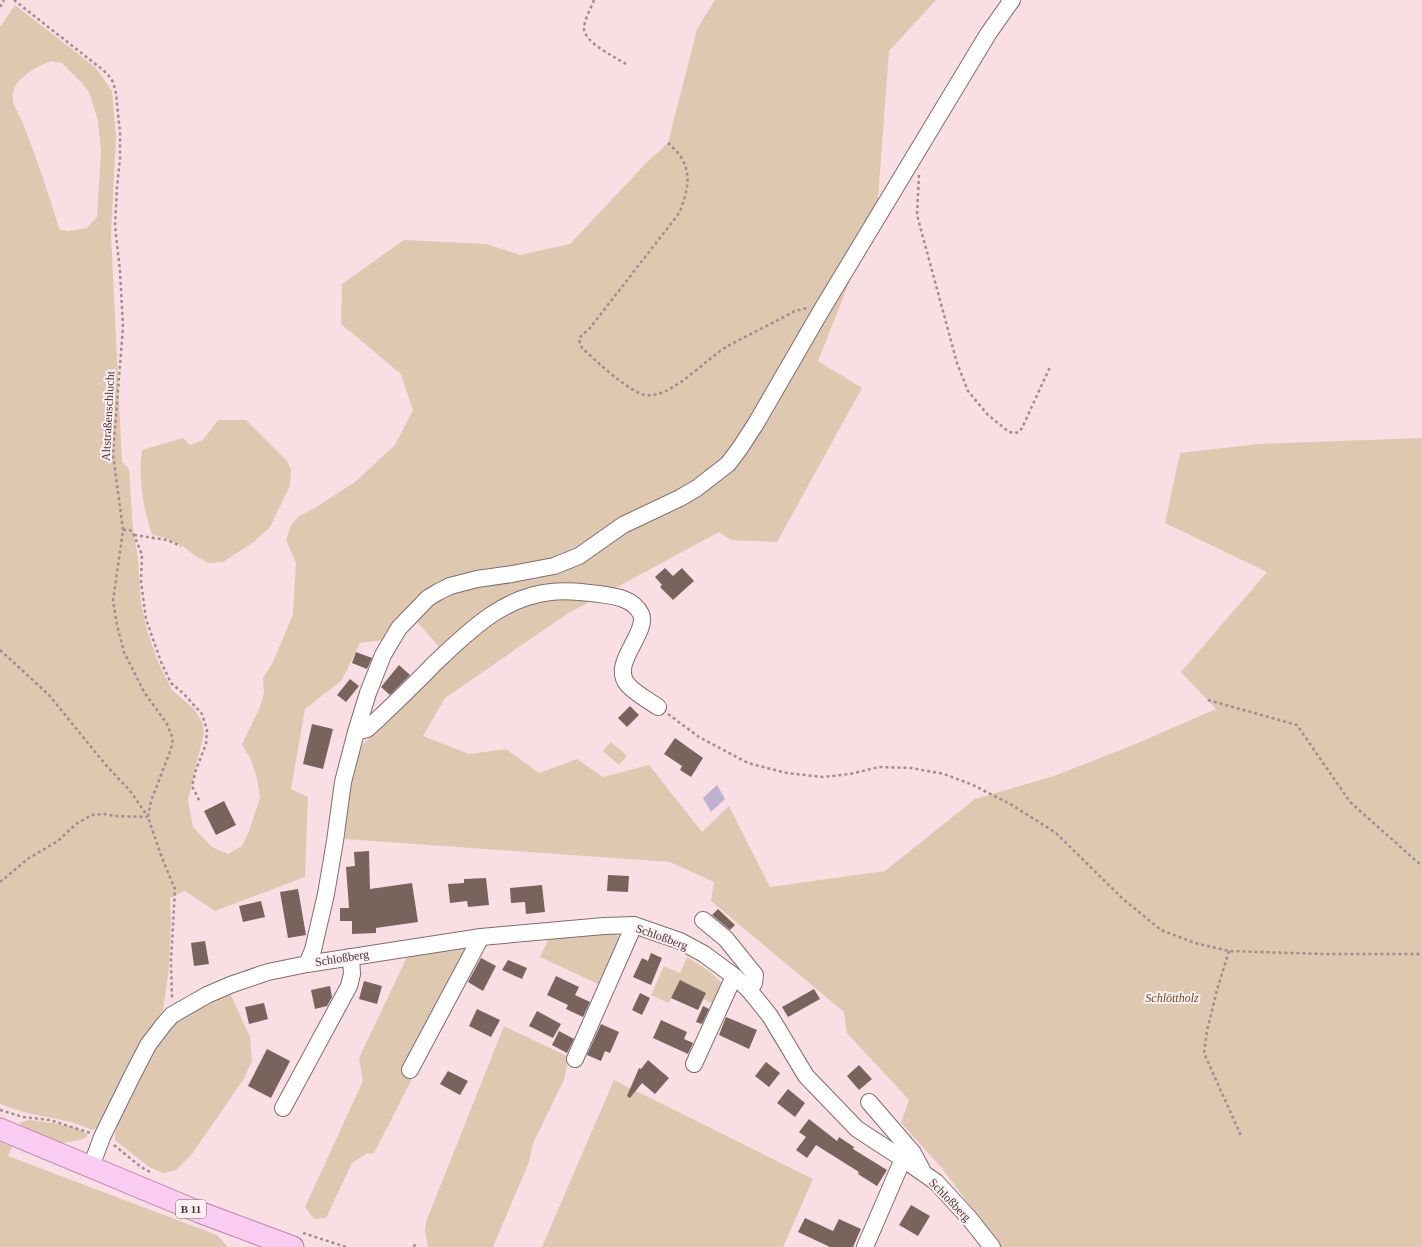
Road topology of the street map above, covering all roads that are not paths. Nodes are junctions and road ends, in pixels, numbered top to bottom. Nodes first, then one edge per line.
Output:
1 (1012, 0) edge
2 (658, 707) road end
3 (356, 732) junction
4 (704, 920) dead end
5 (634, 925) junction
6 (481, 937) junction
7 (352, 957) junction
8 (307, 964) junction
9 (736, 977) junction
10 (749, 990) junction
11 (575, 1059) dead end
12 (694, 1064) dead end
13 (410, 1070) dead end
14 (869, 1102) dead end
15 (283, 1108) dead end
16 (0, 1129) edge
17 (903, 1159) junction
18 (91, 1167) junction
19 (924, 1174) junction
20 (296, 1240) edge
21 (977, 1240) edge
22 (865, 1247) edge
23 (992, 1247) edge

1 - 3 street, Schloßberg
2 - 3 street
3 - 8 street, Schloßberg
4 - 10 street
5 - 6 street, Schloßberg
5 - 9 street, Schloßberg
5 - 11 street
6 - 7 street, Schloßberg
6 - 13 street
7 - 8 street, Schloßberg
7 - 15 street
8 - 18 street, Schloßberg
9 - 10 street, Schloßberg
9 - 12 street
10 - 17 street, Schloßberg
14 - 19 street
16 - 18 main road, B 11
17 - 19 street, Schloßberg
17 - 22 street
18 - 20 main road, B 11
19 - 21 street, Schloßberg
21 - 23 street, Schloßberg

